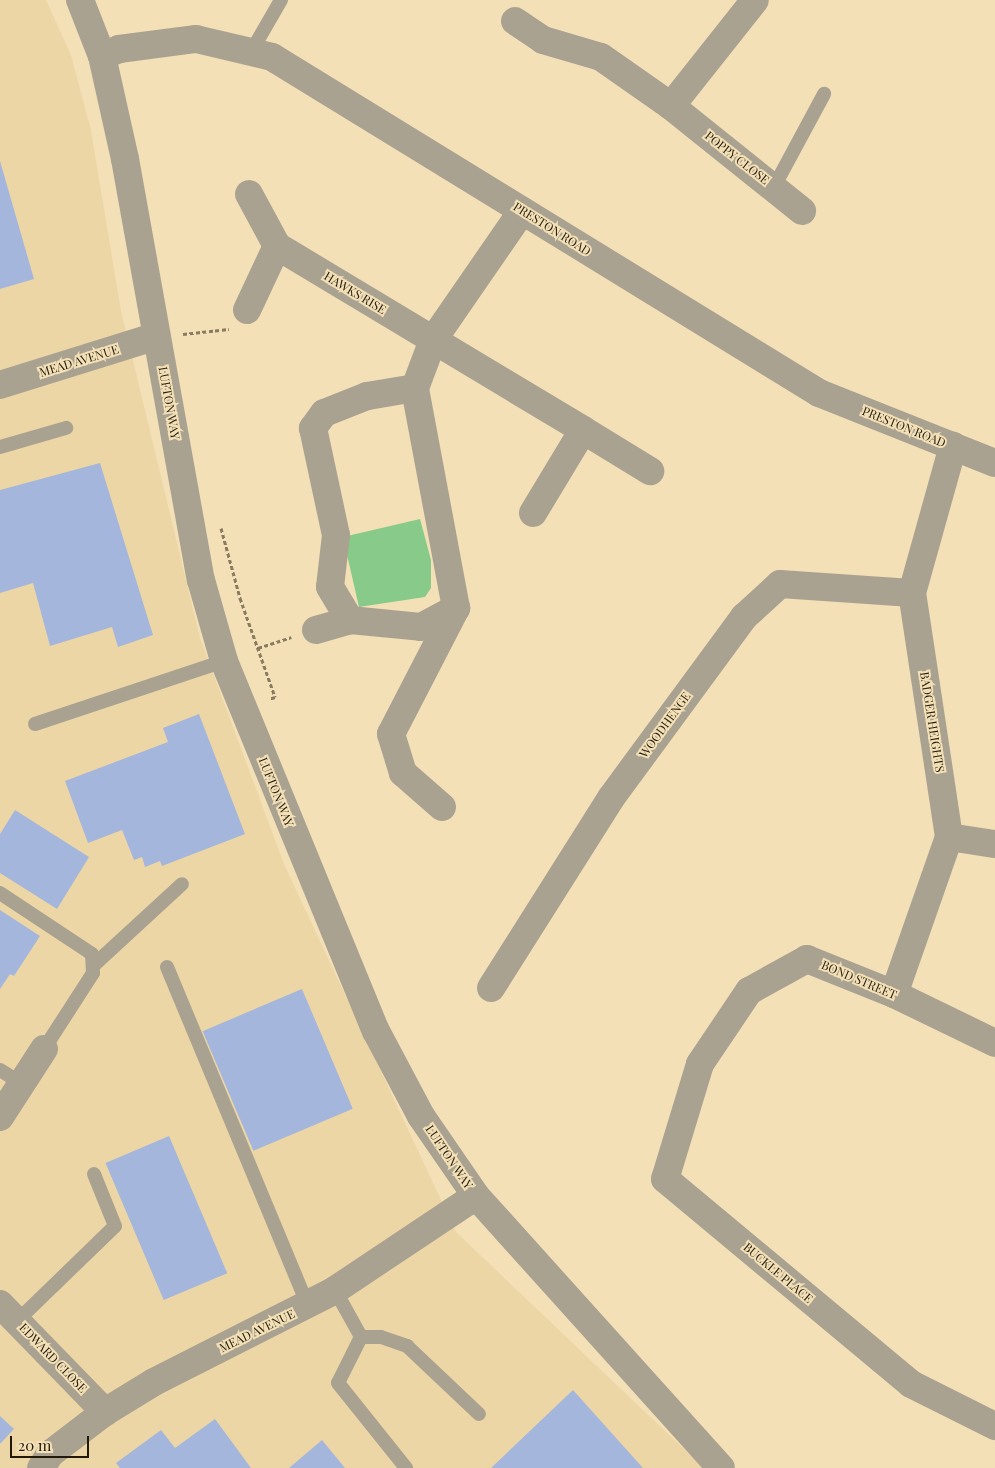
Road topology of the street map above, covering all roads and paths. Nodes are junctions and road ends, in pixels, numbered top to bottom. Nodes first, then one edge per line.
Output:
1 (80, 0) edge
2 (281, 0) edge
3 (755, 0) edge
4 (515, 21) dead end
5 (251, 52) junction
6 (102, 56) junction
7 (824, 94) dead end
8 (671, 106) junction
9 (774, 187) junction
10 (249, 194) dead end
11 (522, 211) junction
12 (802, 211) dead end
13 (277, 246) junction
14 (247, 310) joint
15 (186, 333) junction
16 (157, 336) junction
17 (433, 340) junction
18 (188, 343) dead end
19 (0, 385) edge
20 (415, 388) junction
21 (66, 428) dead end
22 (583, 430) junction
23 (953, 446) junction
24 (0, 447) edge
25 (995, 463) edge
26 (650, 471) dead end
27 (533, 513) dead end
28 (220, 525) dead end
29 (912, 593) junction
30 (456, 608) junction
31 (350, 620) junction
32 (316, 630) joint
33 (258, 648) junction
34 (224, 662) junction
35 (243, 708) junction
36 (35, 724) dead end
37 (442, 807) dead end
38 (949, 837) junction
39 (995, 844) edge
40 (182, 884) dead end
41 (0, 893) edge
42 (95, 964) junction
43 (167, 967) dead end
44 (491, 988) dead end
45 (894, 994) junction
46 (995, 1043) edge
47 (44, 1050) joint
48 (700, 1064) joint
49 (11, 1077) edge
50 (0, 1117) edge
51 (94, 1174) dead end
52 (476, 1196) junction
53 (335, 1290) junction
54 (308, 1306) junction
55 (8, 1313) edge
56 (361, 1337) junction
57 (105, 1412) junction
58 (479, 1414) dead end
59 (995, 1426) edge
60 (41, 1468) edge
61 (406, 1468) edge
62 (721, 1468) edge

1 - 6 street, LUFTON WAY
2 - 5 lane
3 - 8 street
4 - 8 street, POPPY CLOSE
5 - 6 street, PRESTON ROAD
5 - 11 street, PRESTON ROAD
6 - 16 street, LUFTON WAY
7 - 9 lane
8 - 9 street, POPPY CLOSE
9 - 12 street, POPPY CLOSE
10 - 13 street
11 - 17 street
11 - 23 street, PRESTON ROAD
13 - 14 street
13 - 17 street, HAWKS RISE
14 - 15 path
15 - 16 path
15 - 18 path
16 - 19 street, MEAD AVENUE
16 - 34 street, LUFTON WAY
17 - 20 street
17 - 22 street, HAWKS RISE
20 - 30 street
20 - 31 street
21 - 24 lane
22 - 26 street, HAWKS RISE
22 - 27 street
23 - 25 street, PRESTON ROAD
23 - 29 street, BADGER HEIGHTS
28 - 33 path
29 - 38 street, BADGER HEIGHTS
29 - 44 street, WOODHENGE
30 - 31 street
30 - 37 street
31 - 32 street
32 - 33 path
33 - 35 path
34 - 35 street, LUFTON WAY
34 - 36 lane
35 - 52 street, LUFTON WAY
38 - 39 street
38 - 45 street, BADGER HEIGHTS
40 - 42 lane
41 - 42 lane
42 - 47 lane
43 - 54 lane
45 - 46 street, BOND STREET
45 - 48 street, BOND STREET
47 - 49 street
48 - 59 street, BUCKLE PLACE
49 - 50 street
51 - 55 lane
52 - 53 street, MEAD AVENUE
52 - 62 street, LUFTON WAY
53 - 54 street, MEAD AVENUE
53 - 56 lane
54 - 57 street, MEAD AVENUE
55 - 57 street, EDWARD CLOSE
56 - 58 lane
56 - 61 lane
57 - 60 street, MEAD AVENUE

